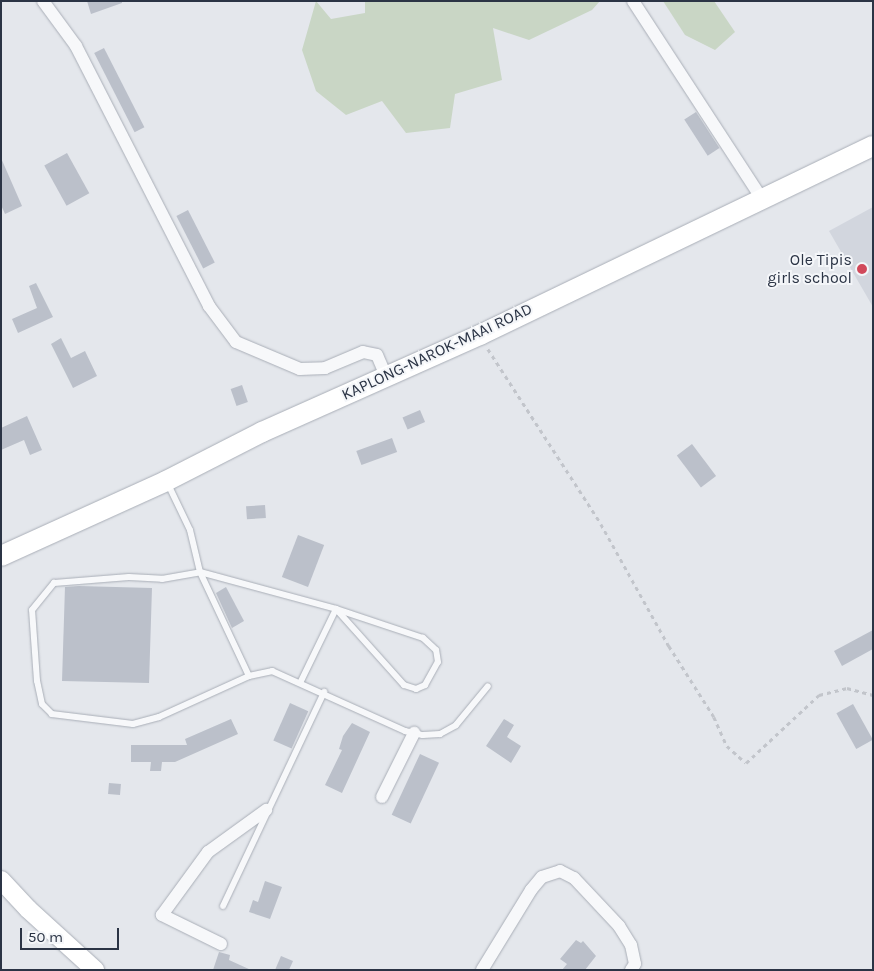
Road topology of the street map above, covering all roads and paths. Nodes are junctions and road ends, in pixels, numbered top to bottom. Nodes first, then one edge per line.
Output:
1 (43, 1) edge
2 (633, 1) edge
3 (873, 146) edge
4 (762, 199) junction
5 (480, 335) junction
6 (386, 376) junction
7 (166, 481) junction
8 (1, 556) edge
9 (200, 572) junction
10 (336, 610) junction
11 (249, 676) junction
12 (301, 681) junction
13 (488, 686) dead end
14 (324, 692) junction
15 (873, 695) edge
16 (414, 733) junction
17 (382, 797) dead end
18 (266, 810) junction
19 (1, 880) edge
20 (223, 906) dead end
21 (221, 944) dead end
22 (87, 968) edge
23 (482, 970) edge
24 (631, 970) edge

1 - 6 street
2 - 4 street
3 - 4 highway, KAPLONG-NAROK-MAAI ROAD
4 - 5 highway, KAPLONG-NAROK-MAAI ROAD
5 - 6 highway, KAPLONG-NAROK-MAAI ROAD
5 - 15 path
6 - 7 highway, KAPLONG-NAROK-MAAI ROAD
7 - 8 highway, KAPLONG-NAROK-MAAI ROAD
7 - 9 lane
9 - 10 lane
9 - 11 lane
9 - 11 lane
10 - 10 lane
10 - 12 lane
11 - 12 lane
12 - 14 lane
13 - 16 lane
14 - 16 lane
14 - 18 lane
16 - 17 street
18 - 20 lane
18 - 21 street
19 - 22 main road
23 - 24 street

